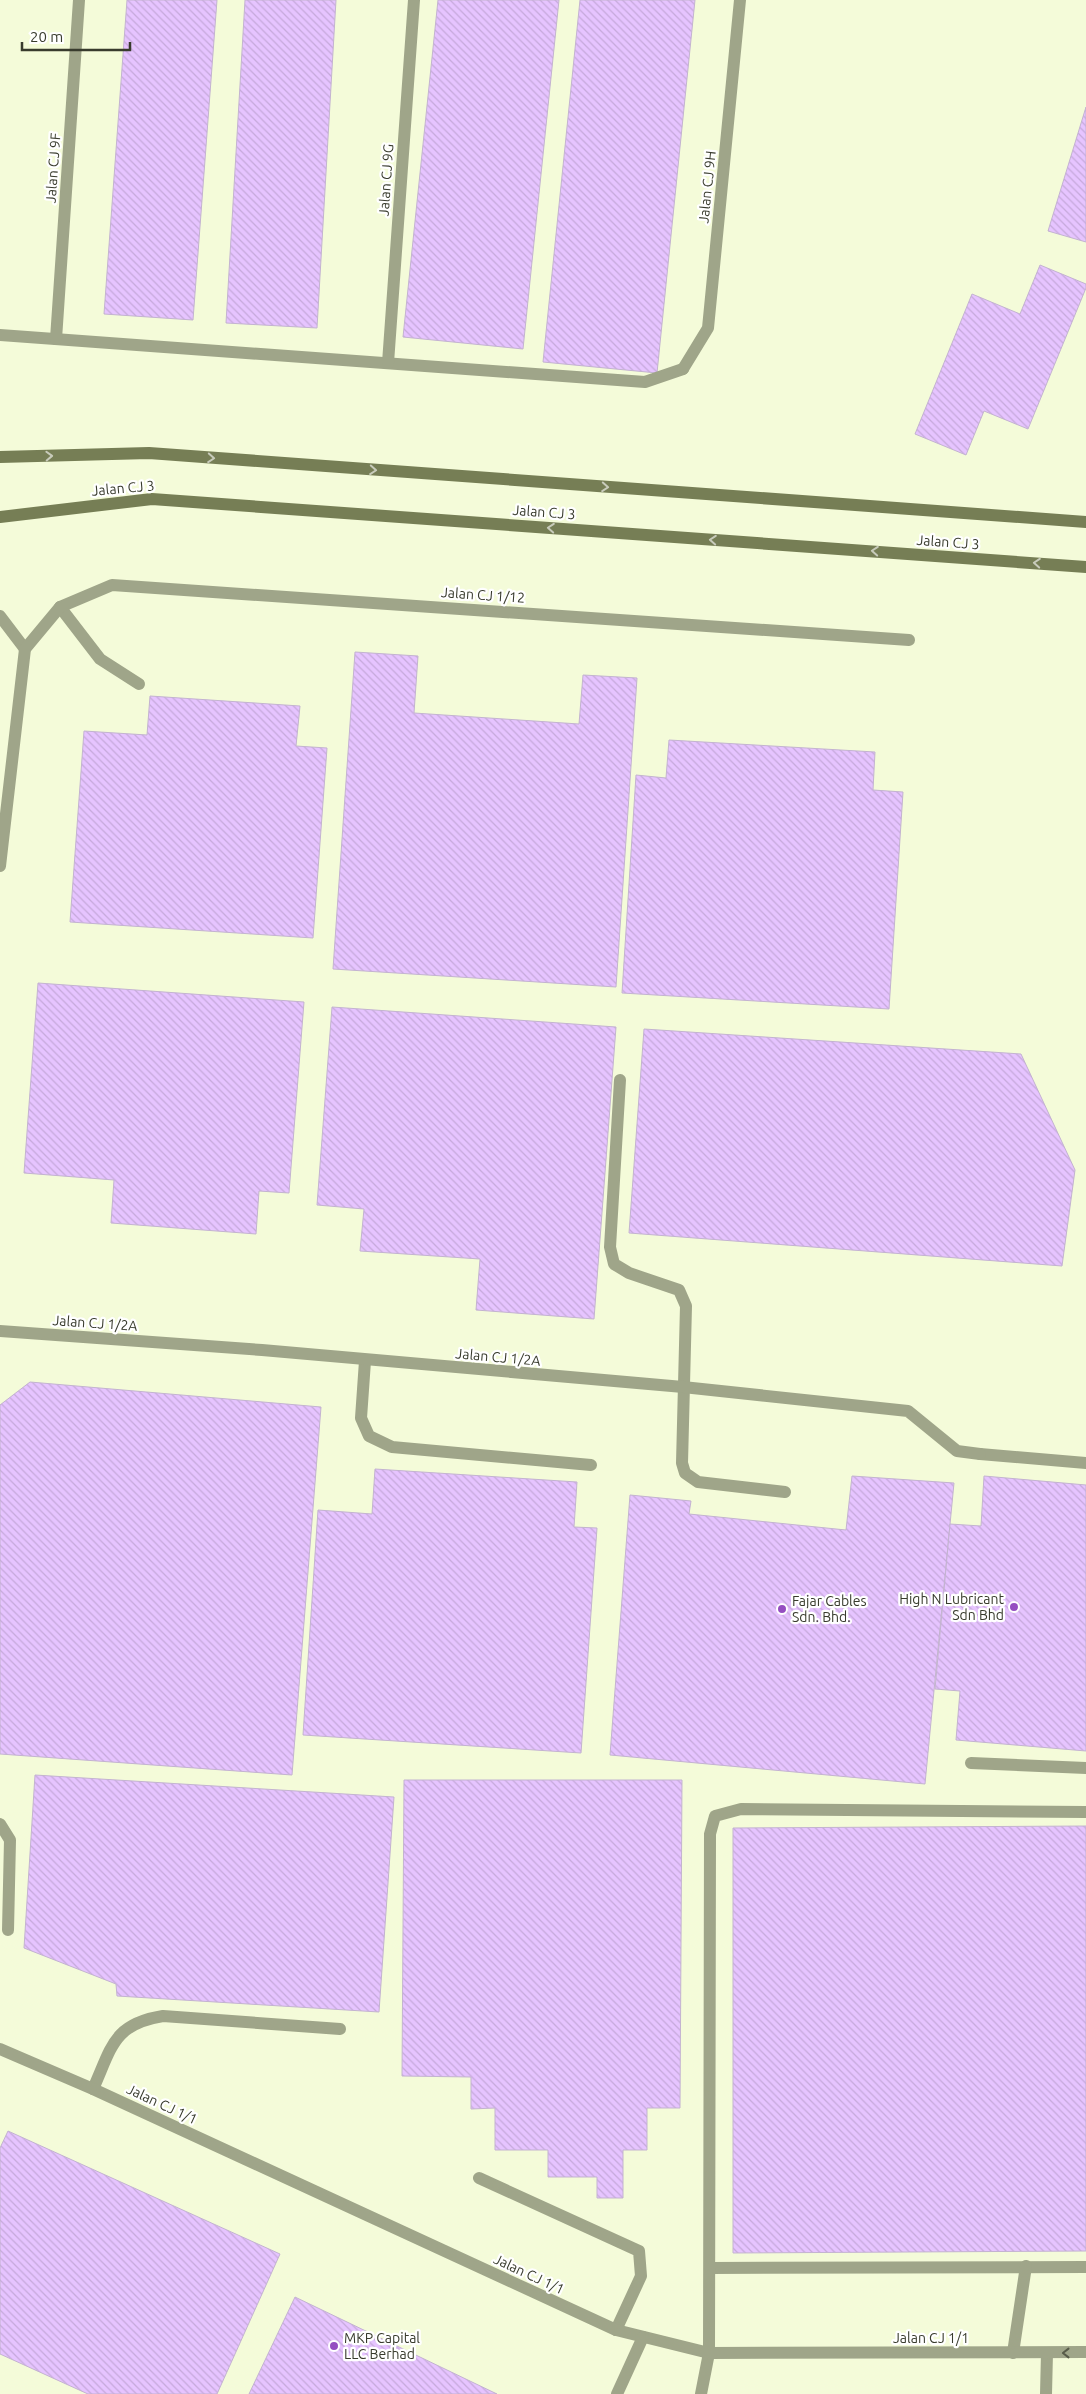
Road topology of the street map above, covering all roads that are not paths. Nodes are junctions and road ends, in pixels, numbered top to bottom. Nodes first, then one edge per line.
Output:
1 (79, 0) edge
2 (414, 0) edge
3 (740, 0) edge
4 (0, 335) edge
5 (56, 339) junction
6 (388, 363) junction
7 (0, 457) edge
8 (0, 517) edge
9 (1086, 522) edge
10 (1086, 567) edge
11 (60, 607) junction
12 (0, 616) edge
13 (909, 640) dead end
14 (25, 649) junction
15 (139, 684) dead end
16 (0, 866) edge
17 (620, 1080) dead end
18 (0, 1331) edge
19 (365, 1361) junction
20 (683, 1387) junction
21 (1086, 1463) edge
22 (591, 1465) dead end
23 (785, 1492) dead end
24 (971, 1763) dead end
25 (1086, 1768) edge
26 (1086, 1812) edge
27 (0, 1824) edge
28 (8, 1930) dead end
29 (340, 2029) dead end
30 (0, 2049) edge
31 (93, 2089) junction
32 (479, 2178) dead end
33 (1026, 2266) junction
34 (1086, 2267) edge
35 (710, 2268) junction
36 (616, 2330) junction
37 (643, 2337) junction
38 (1086, 2352) edge
39 (710, 2353) junction
40 (1013, 2353) junction
41 (1047, 2353) junction
42 (617, 2394) edge
43 (701, 2394) edge
44 (1046, 2394) edge

1 - 5 street, Jalan CJ 9F
2 - 6 street, Jalan CJ 9G
3 - 6 street, Jalan CJ 9H
4 - 5 street
5 - 6 street
7 -> 9 street
10 -> 8 street, Jalan CJ 3
11 - 13 street, Jalan CJ 1/12
11 - 14 street
11 - 15 street
12 - 14 street
14 - 16 street
17 - 20 street
18 - 19 street, Jalan CJ 1/2A
19 - 20 street, Jalan CJ 1/2A
19 - 22 street
20 - 21 street, Jalan CJ 1/2A
20 - 23 street
24 - 25 street
26 - 35 street
27 - 28 street
29 - 31 street
30 - 31 street, Jalan CJ 1/1
31 - 36 street, Jalan CJ 1/1
32 - 36 street
33 - 34 street
33 - 35 street
33 - 40 street
35 - 39 street
36 - 37 street, Jalan CJ 1/1
37 - 39 street, Jalan CJ 1/1
37 - 42 street
38 -> 41 street, Jalan CJ 1/1
39 - 40 street, Jalan CJ 1/1
39 - 43 street
40 - 41 street, Jalan CJ 1/1
41 - 44 street

